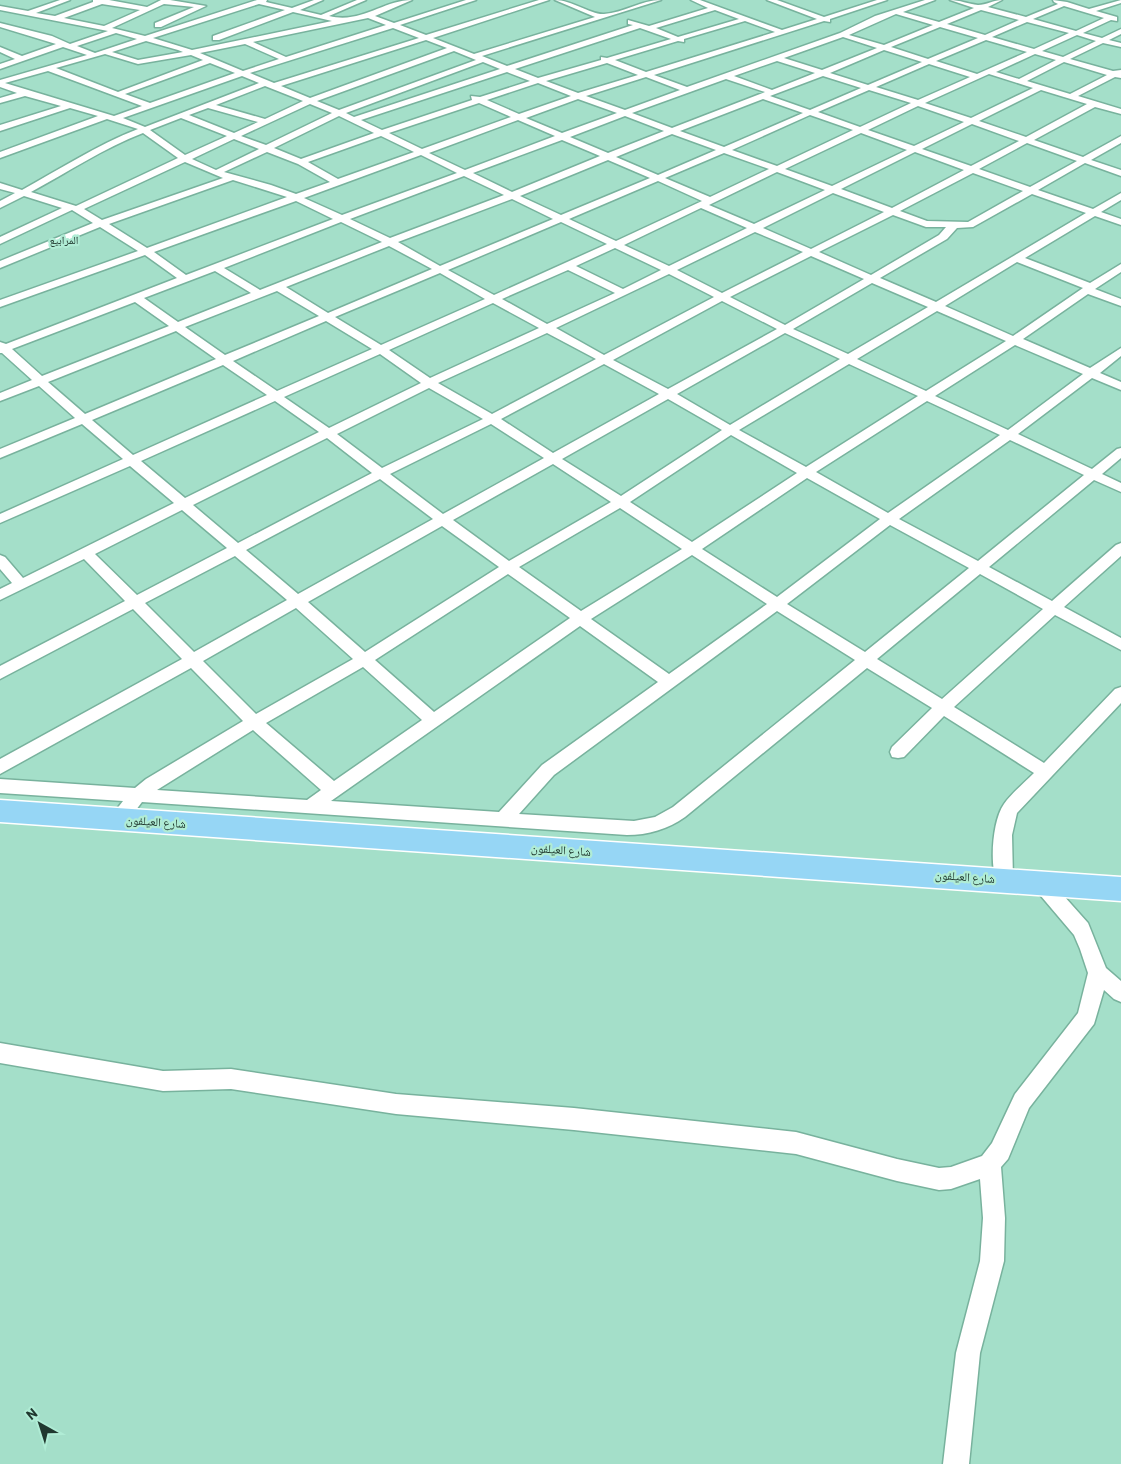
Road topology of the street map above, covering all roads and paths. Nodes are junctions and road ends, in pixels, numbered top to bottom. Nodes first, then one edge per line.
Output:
1 (67, 0) edge
2 (320, 0) edge
3 (363, 0) edge
4 (408, 0) edge
5 (474, 0) edge
6 (546, 0) edge
7 (558, 0) edge
8 (658, 0) edge
9 (694, 0) edge
10 (770, 0) edge
11 (799, 0) edge
12 (850, 0) edge
13 (884, 0) edge
14 (932, 0) edge
15 (953, 0) edge
16 (999, 0) edge
17 (1054, 0) edge
18 (100, 1) edge
19 (165, 1) edge
20 (261, 1) edge
21 (13, 2) dead end
22 (435, 2) dead end
23 (1120, 2) edge
24 (1065, 3) junction
25 (784, 5) junction
26 (868, 5) junction
27 (203, 6) junction
28 (449, 7) junction
29 (982, 7) junction
30 (0, 8) edge
31 (594, 8) dead end
32 (714, 8) junction
33 (149, 9) junction
34 (294, 10) junction
35 (585, 10) junction
36 (767, 10) dead end
37 (1090, 11) junction
38 (233, 12) junction
39 (758, 12) dead end
40 (894, 12) junction
41 (26, 14) junction
42 (611, 14) junction
43 (324, 16) junction
44 (369, 16) junction
45 (40, 17) junction
46 (602, 17) junction
47 (743, 18) junction
48 (1110, 18) junction
49 (824, 19) junction
50 (53, 20) junction
51 (1027, 20) junction
52 (342, 21) junction
53 (1121, 21) edge
54 (86, 24) junction
55 (0, 25) edge
56 (393, 25) junction
57 (640, 25) junction
58 (942, 25) junction
59 (319, 26) junction
60 (11, 27) junction
61 (105, 28) junction
62 (650, 28) junction
63 (846, 29) junction
64 (0, 31) edge
65 (67, 31) dead end
66 (116, 31) junction
67 (785, 31) junction
68 (1121, 32) edge
69 (1077, 33) junction
70 (58, 34) dead end
71 (542, 35) junction
72 (133, 36) junction
73 (426, 37) junction
74 (48, 38) junction
75 (146, 38) junction
76 (351, 38) junction
77 (986, 38) junction
78 (678, 39) junction
79 (245, 41) junction
80 (1104, 41) junction
81 (824, 42) junction
82 (63, 44) junction
83 (695, 44) dead end
84 (1121, 45) edge
85 (71, 46) junction
86 (703, 46) dead end
87 (180, 48) junction
88 (455, 48) junction
89 (883, 48) junction
90 (0, 49) edge
91 (384, 51) junction
92 (582, 51) junction
93 (106, 52) junction
94 (192, 52) junction
95 (719, 52) junction
96 (1036, 52) junction
97 (95, 55) junction
98 (479, 58) junction
99 (22, 59) junction
100 (778, 59) junction
101 (210, 60) junction
102 (286, 60) junction
103 (606, 60) junction
104 (1064, 60) junction
105 (930, 61) junction
106 (415, 62) junction
107 (757, 65) junction
108 (0, 67) edge
109 (48, 68) junction
110 (506, 68) junction
111 (989, 72) junction
112 (823, 73) junction
113 (244, 74) junction
114 (644, 74) junction
115 (1119, 74) edge
116 (726, 76) junction
117 (978, 77) junction
118 (537, 81) junction
119 (1020, 81) junction
120 (0, 83) edge
121 (269, 84) junction
122 (449, 87) junction
123 (869, 87) junction
124 (1040, 87) junction
125 (687, 90) junction
126 (25, 93) junction
127 (767, 94) junction
128 (116, 95) junction
129 (578, 96) junction
130 (1071, 97) junction
131 (478, 100) junction
132 (0, 101) edge
133 (309, 101) junction
134 (918, 103) junction
135 (208, 104) junction
136 (1094, 104) junction
137 (69, 106) junction
138 (149, 106) junction
139 (810, 112) junction
140 (1121, 112) edge
141 (339, 113) junction
142 (626, 113) junction
143 (180, 115) junction
144 (111, 117) junction
145 (518, 118) junction
146 (353, 120) junction
147 (264, 121) junction
148 (970, 122) junction
149 (0, 128) edge
150 (142, 130) junction
151 (862, 130) junction
152 (671, 131) junction
153 (381, 132) junction
154 (232, 136) junction
155 (562, 136) junction
156 (1121, 139) edge
157 (1025, 140) junction
158 (917, 148) junction
159 (266, 150) junction
160 (722, 150) junction
161 (421, 152) junction
162 (0, 155) edge
163 (610, 157) junction
164 (185, 159) junction
165 (1084, 160) junction
166 (301, 162) junction
167 (973, 169) junction
168 (777, 170) junction
169 (1121, 172) edge
170 (216, 173) junction
171 (464, 173) junction
172 (231, 178) junction
173 (658, 178) junction
174 (338, 183) junction
175 (0, 187) edge
176 (1032, 189) junction
177 (833, 190) junction
178 (21, 193) junction
179 (513, 195) junction
180 (1121, 196) edge
181 (295, 197) junction
182 (706, 203) junction
183 (0, 204) edge
184 (74, 208) junction
185 (890, 212) junction
186 (1093, 212) junction
187 (562, 218) junction
188 (341, 219) junction
189 (1121, 222) edge
190 (100, 224) junction
191 (952, 226) junction
192 (755, 228) junction
193 (0, 241) edge
194 (390, 242) junction
195 (615, 245) junction
196 (146, 251) junction
197 (811, 253) junction
198 (1018, 259) junction
199 (0, 265) edge
200 (568, 266) junction
201 (216, 267) junction
202 (1121, 268) edge
203 (440, 270) junction
204 (669, 270) junction
205 (185, 279) junction
206 (873, 279) junction
207 (278, 286) junction
208 (1089, 289) junction
209 (622, 293) junction
210 (260, 294) junction
211 (722, 296) junction
212 (135, 297) junction
213 (3, 299) edge
214 (493, 299) junction
215 (1121, 303) edge
216 (937, 306) junction
217 (327, 316) junction
218 (179, 327) junction
219 (546, 328) junction
220 (785, 329) junction
221 (1013, 341) junction
222 (1, 348) edge
223 (380, 349) junction
224 (1121, 352) edge
225 (850, 359) junction
226 (223, 360) junction
227 (604, 360) junction
228 (1092, 373) junction
229 (41, 381) junction
230 (429, 383) junction
231 (1121, 386) edge
232 (667, 394) junction
233 (927, 395) junction
234 (275, 396) junction
235 (0, 397) edge
236 (84, 418) junction
237 (492, 419) junction
238 (730, 430) junction
239 (328, 433) junction
240 (1010, 434) junction
241 (1121, 452) edge
242 (0, 454) edge
243 (552, 459) junction
244 (130, 460) junction
245 (806, 472) junction
246 (382, 474) junction
247 (1092, 475) junction
248 (1121, 488) edge
249 (620, 502) junction
250 (182, 503) junction
251 (0, 519) edge
252 (889, 519) junction
253 (443, 520) junction
254 (693, 548) junction
255 (1121, 548) edge
256 (237, 549) junction
257 (85, 552) junction
258 (0, 560) edge
259 (509, 567) junction
260 (978, 568) junction
261 (21, 584) junction
262 (0, 595) edge
263 (297, 600) junction
264 (135, 603) junction
265 (777, 604) junction
266 (1054, 609) junction
267 (581, 618) junction
268 (1121, 645) edge
269 (365, 659) junction
270 (866, 659) junction
271 (191, 661) junction
272 (0, 673) edge
273 (669, 682) junction
274 (1121, 693) edge
275 (942, 708) junction
276 (433, 721) junction
277 (254, 722) junction
278 (898, 752) dead end
279 (0, 766) edge
280 (1044, 771) junction
281 (0, 786) edge
282 (333, 790) junction
283 (138, 795) junction
284 (311, 806) junction
285 (0, 811) edge
286 (118, 819) junction
287 (504, 819) junction
288 (1004, 880) junction
289 (1041, 883) junction
290 (1121, 889) edge
291 (1098, 973) junction
292 (1121, 993) edge
293 (0, 1053) edge
294 (990, 1164) junction
295 (956, 1464) edge

1 - 41 street
2 - 34 street
3 - 43 street
4 - 44 street
5 - 28 street
6 - 73 street
7 - 35 street
8 - 42 street
9 - 32 street
10 - 25 street
11 - 25 street
12 - 26 street
13 - 26 street
14 - 40 street
15 - 29 street
16 - 29 street
17 - 24 street
18 - 33 street
18 - 50 street
19 - 27 street
19 - 33 street
20 - 34 street
20 - 38 street
21 - 30 street
22 - 28 street
23 - 37 street
24 - 37 street
24 - 51 street
25 - 36 street
25 - 49 street
26 - 40 street
26 - 49 street
27 - 38 street
27 - 72 street
28 - 56 street
29 - 51 street
29 - 58 street
30 - 41 street
31 - 35 street
32 - 47 street
32 - 62 street
33 - 61 street
34 - 43 street
34 - 87 street
35 - 46 street
37 - 48 street
38 - 75 street
39 - 47 street
40 - 58 street
40 - 63 street
41 - 45 street
42 - 46 street
42 - 57 street
43 - 52 street
44 - 52 street
44 - 56 street
45 - 50 street
45 - 60 street
46 - 71 street
47 - 67 street
47 - 78 street
48 - 53 street
48 - 69 street
49 - 63 street
49 - 67 street
50 - 54 street
51 - 69 street
51 - 77 street
52 - 59 street
54 - 61 street
54 - 65 street
55 - 60 street
56 - 73 street
56 - 76 street
57 - 62 street
57 - 92 street
58 - 77 street
58 - 89 street
59 - 76 street
59 - 79 street
60 - 64 street
60 - 74 street
61 - 66 street
62 - 78 street
63 - 81 street
63 - 89 street
66 - 72 street
66 - 85 street
67 - 81 street
67 - 95 street
68 - 80 street
69 - 80 street
69 - 96 street
70 - 74 street
71 - 92 street
71 - 98 street
72 - 75 street
73 - 88 street
73 - 91 street
74 - 82 street
75 - 87 street
75 - 93 street
76 - 91 street
76 - 102 street
77 - 96 street
77 - 105 street
78 - 83 street
78 - 103 street
79 - 94 street
79 - 102 street
80 - 84 street
80 - 104 street
81 - 100 street
82 - 85 street
82 - 99 street
85 - 97 street
86 - 95 street
87 - 94 street
88 - 98 street
88 - 106 street
89 - 105 street
89 - 112 street
90 - 99 street
91 - 106 street
91 - 121 street
92 - 103 street
92 - 110 street
93 - 94 street
93 - 97 street
94 - 101 street
95 - 107 street
95 - 114 street
96 - 104 street
96 - 111 street
97 - 109 street
98 - 110 street
98 - 141 street
99 - 108 street
100 - 107 street
100 - 112 street
101 - 113 street
101 - 128 street
102 - 113 street
103 - 114 street
103 - 118 street
104 - 115 street
104 - 119 street
105 - 117 street
105 - 123 street
106 - 133 street
107 - 116 street
109 - 120 street
109 - 128 street
110 - 118 street
110 - 122 street
111 - 117 street
111 - 119 street
112 - 123 street
112 - 127 street
113 - 121 street
113 - 138 street
114 - 125 street
114 - 129 street
115 - 130 street
116 - 125 street
116 - 127 street
117 - 134 street
118 - 129 street
118 - 131 street
119 - 124 street
120 - 126 street
121 - 133 street
121 - 135 street
122 - 131 street
122 - 146 street
123 - 134 street
123 - 139 street
124 - 130 street
124 - 148 street
125 - 142 street
126 - 132 street
126 - 137 street
127 - 139 street
127 - 152 street
128 - 138 street
129 - 142 street
129 - 145 street
130 - 136 street
131 - 145 street
131 - 153 street
133 - 141 street
133 - 147 street
134 - 148 street
134 - 151 street
135 - 143 street
135 - 147 street
136 - 140 street
136 - 157 street
137 - 144 street
137 - 149 street
138 - 144 street
139 - 151 street
139 - 160 street
141 - 146 street
141 - 159 street
142 - 152 street
142 - 155 street
143 - 150 street
143 - 154 street
144 - 150 street
144 - 162 street
145 - 155 street
145 - 161 street
146 - 153 street
147 - 154 street
148 - 157 street
148 - 158 street
150 - 164 street
150 - 178 street
151 - 158 street
151 - 168 street
152 - 160 street
152 - 163 street
153 - 161 street
153 - 166 street
154 - 159 street
154 - 164 street
155 - 163 street
155 - 171 street
156 - 165 street
157 - 165 street
157 - 167 street
158 - 167 street
158 - 177 street
159 - 166 street
159 - 170 street
160 - 168 street
160 - 173 street
161 - 171 street
161 - 174 street
163 - 173 street
163 - 179 street
164 - 170 street
164 - 184 street
165 - 169 street
165 - 176 street
166 - 174 street
167 - 176 street
167 - 185 street
168 - 177 street
168 - 182 street
170 - 172 street
171 - 179 street
171 - 188 street
172 - 181 street
172 - 190 street
173 - 182 street
173 - 187 street
174 - 181 street
175 - 178 street
176 - 186 street
176 - 191 street
177 - 185 street
177 - 192 street
178 - 183 street
178 - 184 street
179 - 187 street
179 - 194 street
180 - 186 street
181 - 188 street
181 - 196 street
182 - 192 street
182 - 195 street
184 - 190 street
184 - 193 street
185 - 191 street
185 - 197 street
186 - 189 street
186 - 198 street
187 - 195 street
187 - 203 street
188 - 194 street
188 - 201 street
190 - 196 street
190 - 199 street
191 - 206 street
192 - 197 street
192 - 204 street
194 - 203 street
194 - 207 street
195 - 200 street
195 - 204 street
196 - 205 street
196 - 213 street
197 - 206 street
197 - 211 street
198 - 208 street
198 - 216 street
200 - 209 street
200 - 214 street
201 - 205 street
201 - 210 street
202 - 208 street
203 - 214 street
203 - 217 street
204 - 209 street
204 - 211 street
205 - 212 street
206 - 216 street
206 - 220 street
207 - 210 street
207 - 217 street
208 - 215 street
208 - 221 street
209 - 219 street
210 - 218 street
211 - 220 street
211 - 227 street
212 - 218 street
212 - 222 street
214 - 219 street
214 - 223 street
216 - 221 street
216 - 225 street
217 - 223 street
217 - 226 street
218 - 226 street
218 - 229 street
219 - 227 street
219 - 230 street
220 - 225 street
220 - 232 street
221 - 228 street
221 - 233 street
222 - 229 street
223 - 230 street
223 - 234 street
224 - 228 street
225 - 233 street
225 - 238 street
226 - 234 street
226 - 236 street
227 - 232 street
227 - 237 street
228 - 231 street
228 - 240 street
229 - 235 street
229 - 236 street
230 - 237 street
230 - 239 street
232 - 238 street
232 - 243 street
233 - 240 street
233 - 245 street
234 - 239 street
234 - 244 street
236 - 242 street
236 - 244 street
237 - 243 street
237 - 246 street
238 - 245 street
238 - 249 street
239 - 246 street
239 - 250 street
240 - 247 street
240 - 252 street
241 - 247 street
243 - 249 street
243 - 253 street
244 - 250 street
244 - 251 street
245 - 252 street
245 - 254 street
246 - 253 street
246 - 256 street
247 - 248 street
247 - 260 street
249 - 254 street
249 - 259 street
250 - 256 street
250 - 257 street
252 - 260 street
252 - 265 street
253 - 259 street
253 - 263 street
254 - 265 street
254 - 267 street
255 - 266 street
256 - 263 street
256 - 264 street
257 - 261 street
257 - 264 street
258 - 261 street
259 - 267 street
259 - 269 street
260 - 266 street
260 - 270 street
261 - 262 street
263 - 269 street
263 - 271 street
264 - 271 street
264 - 272 street
265 - 270 street
265 - 273 street
266 - 268 street
266 - 275 street
267 - 273 street
267 - 276 street
269 - 276 street
269 - 277 street
270 - 275 street
270 - 287 street
271 - 277 street
271 - 279 street
273 - 287 street
274 - 280 street
275 - 278 street
275 - 280 street
276 - 282 street
277 - 282 street
277 - 283 street
280 - 288 street
281 - 283 street
282 - 284 street
283 - 284 street
283 - 286 street
284 - 287 street
285 - 286 highway, شارع العيلفون
286 - 288 highway, شارع العيلفون
288 - 289 highway, شارع العيلفون
289 - 290 highway, شارع العيلفون
289 - 291 street
291 - 292 street
291 - 294 street
293 - 294 street
294 - 295 street

